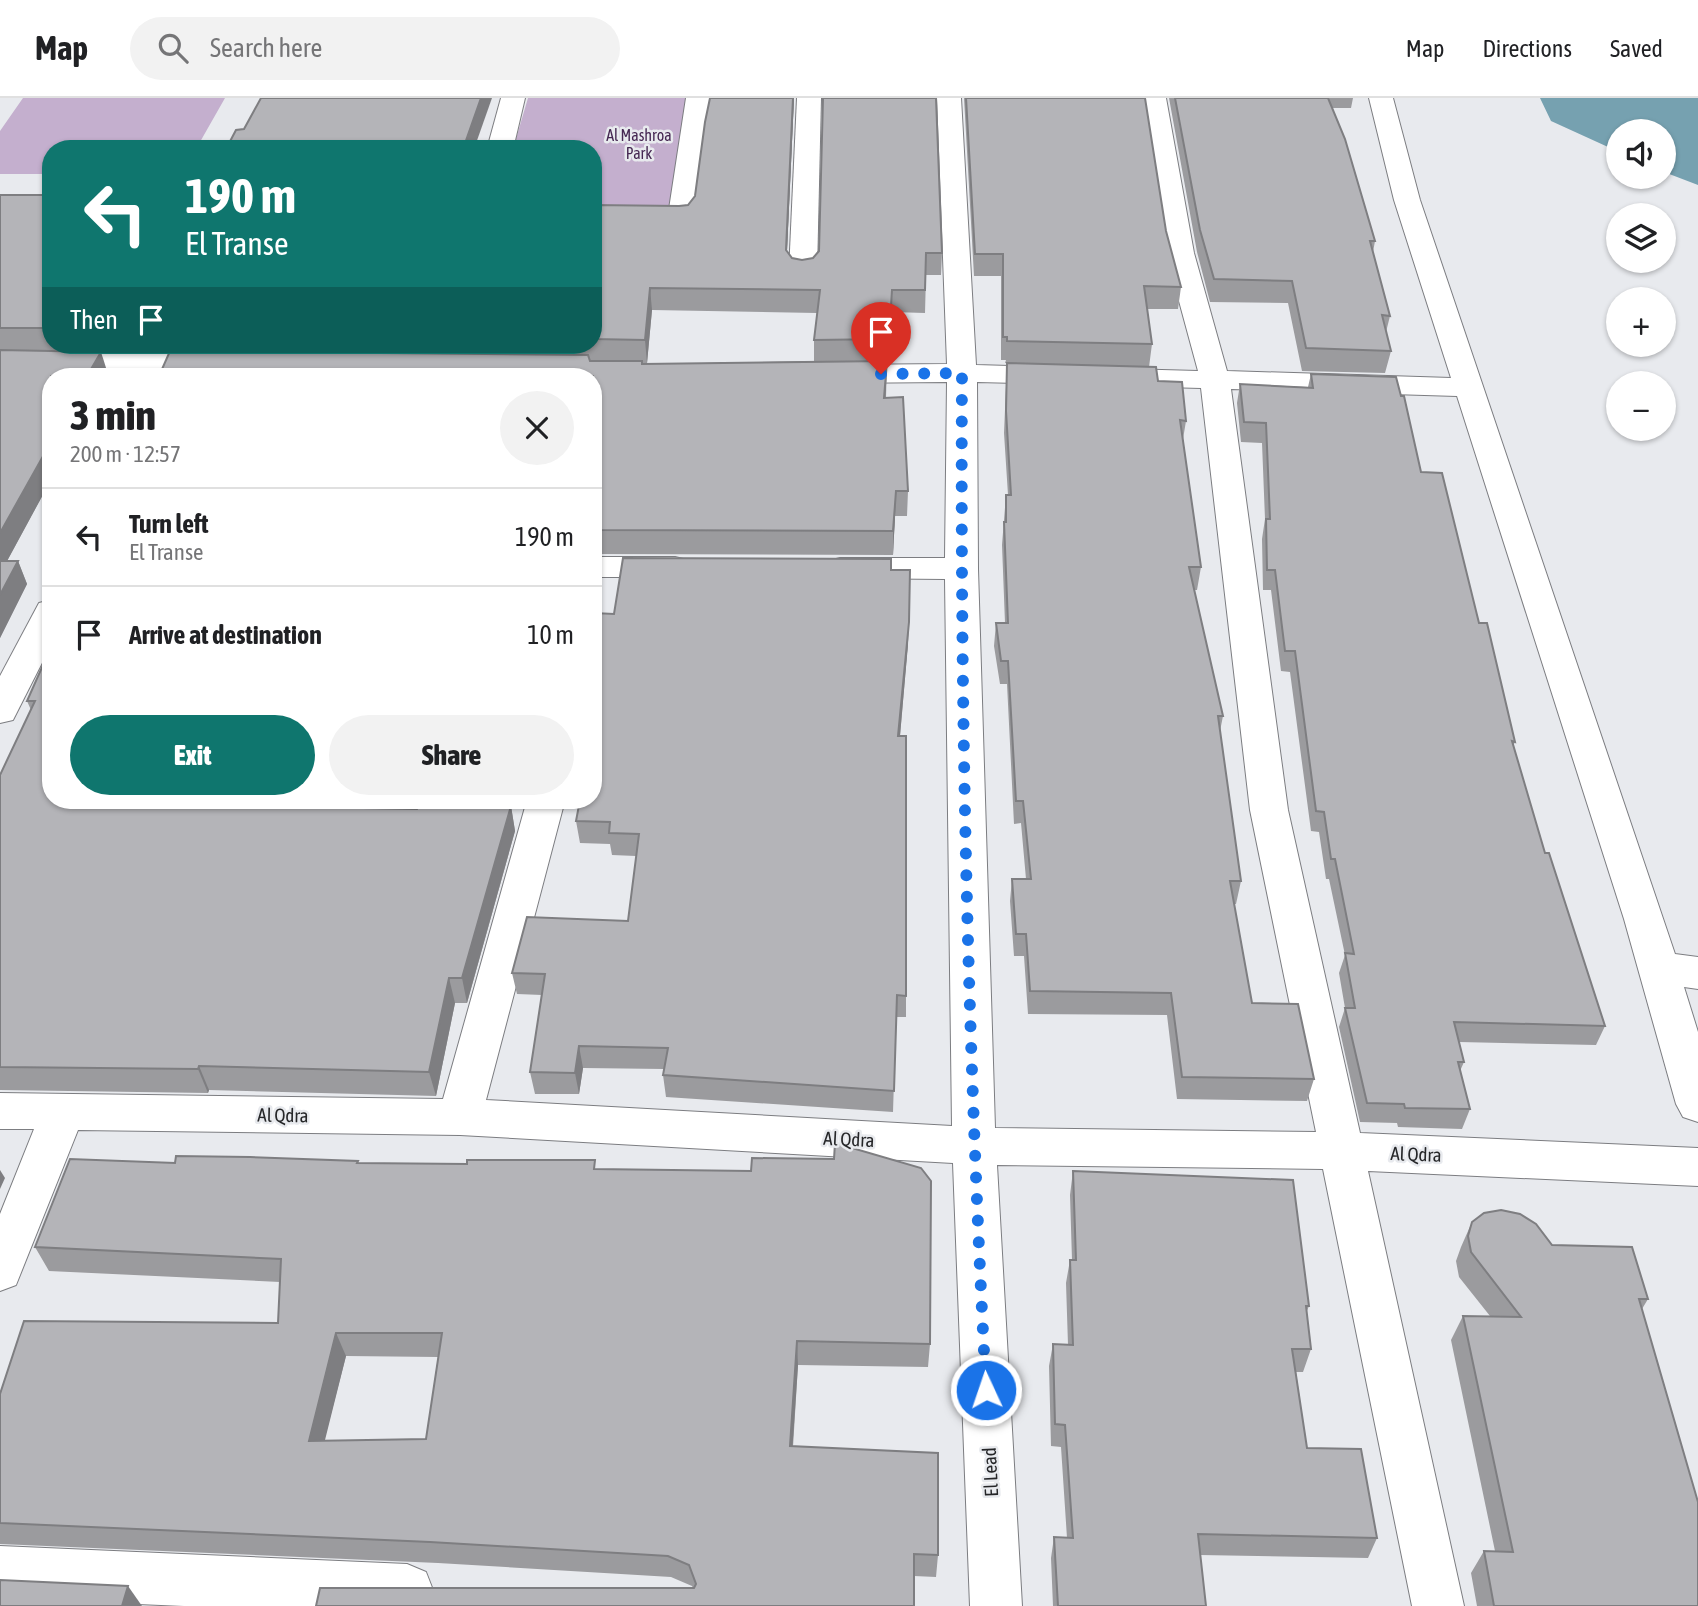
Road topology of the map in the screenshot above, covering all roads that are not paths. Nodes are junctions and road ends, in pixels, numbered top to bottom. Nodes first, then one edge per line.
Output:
1 (513, 98) edge
2 (698, 98) edge
3 (809, 98) edge
4 (949, 98) edge
5 (1154, 98) edge
6 (1381, 98) edge
7 (502, 140) edge
8 (602, 216) edge
9 (803, 272) edge
10 (0, 361) edge
11 (244, 364) edge
12 (151, 368) edge
13 (187, 368) edge
14 (962, 373) junction
15 (814, 374) edge
16 (1215, 380) junction
17 (1470, 387) junction
18 (711, 568) edge
19 (808, 568) edge
20 (961, 569) junction
21 (602, 576) edge
22 (42, 629) edge
23 (0, 711) edge
24 (544, 809) edge
25 (1658, 968) junction
26 (1698, 973) edge
27 (1698, 1104) edge
28 (0, 1111) edge
29 (63, 1112) junction
30 (460, 1117) junction
31 (974, 1146) junction
32 (1342, 1151) junction
33 (1698, 1167) edge
34 (0, 1270) edge
35 (0, 1572) edge
36 (452, 1593) edge
37 (996, 1606) edge
38 (1438, 1606) edge

1 - 7 street
2 - 8 street
3 - 9 street
4 - 14 street, El Lead
5 - 16 street
6 - 17 street
10 - 12 street
11 - 13 street
14 - 15 street
14 - 16 street
14 - 20 street, El Lead
16 - 17 street
16 - 32 street
17 - 25 street
18 - 21 street
19 - 20 street
20 - 31 street, El Lead
22 - 23 street
24 - 30 street
25 - 26 street
25 - 27 street
28 - 29 street, Al Qdra
29 - 30 street, Al Qdra
29 - 34 street
30 - 31 street, Al Qdra
31 - 32 street, Al Qdra
31 - 37 street, El Lead
32 - 33 street, Al Qdra
32 - 38 street
35 - 36 street

